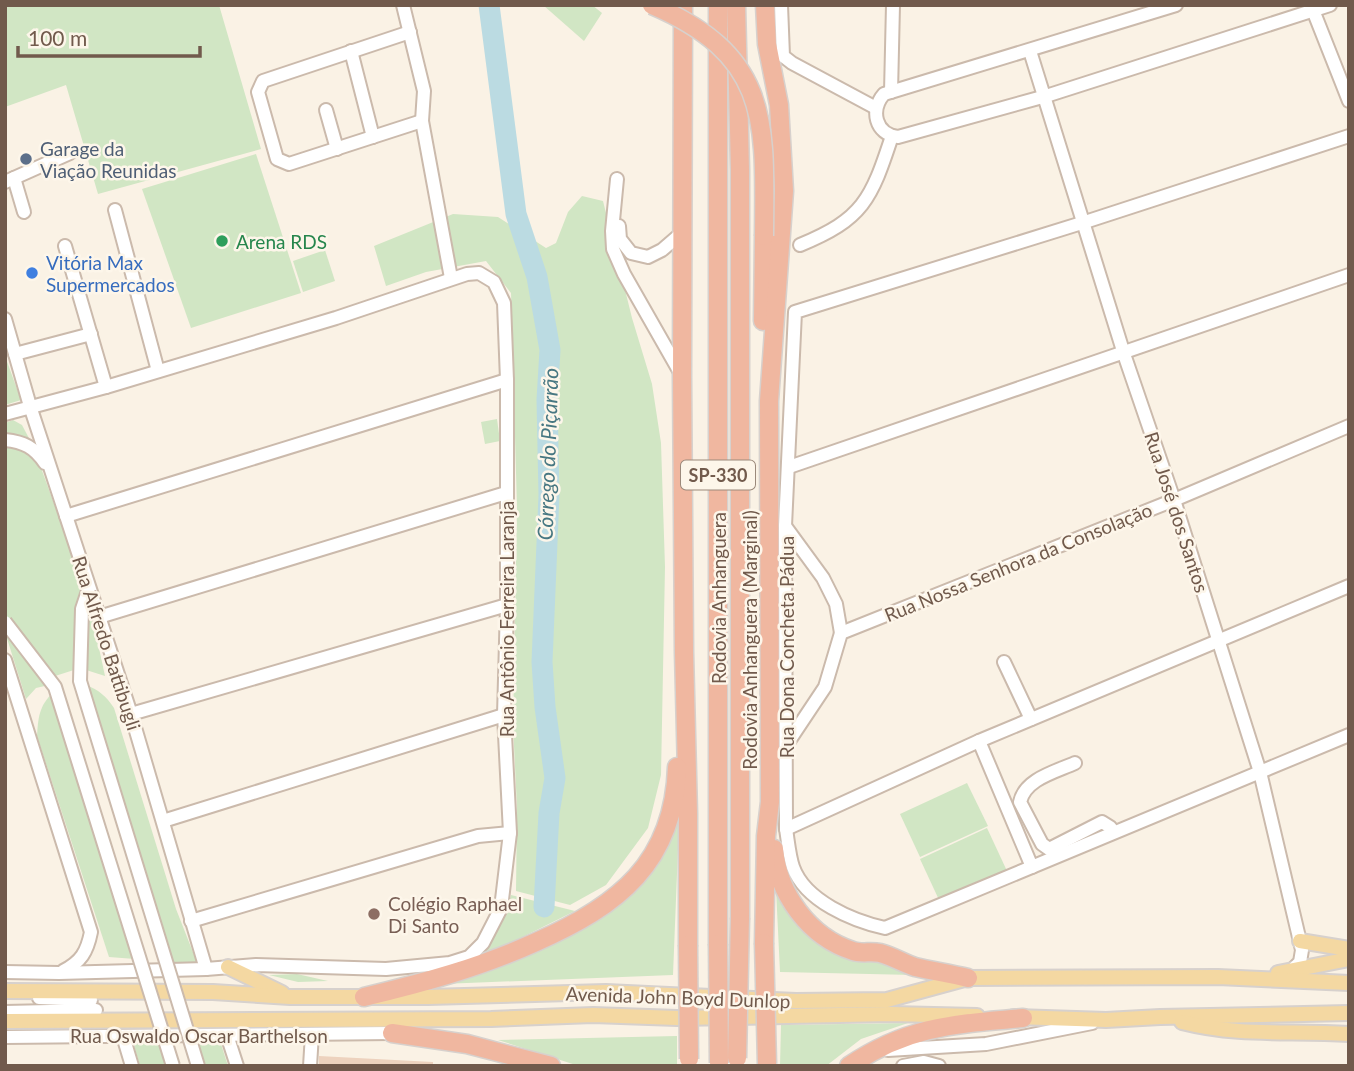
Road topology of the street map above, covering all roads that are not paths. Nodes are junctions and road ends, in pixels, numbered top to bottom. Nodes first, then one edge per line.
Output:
1 (403, 5) edge
2 (652, 5) edge
3 (718, 5) edge
4 (736, 5) edge
5 (765, 5) edge
6 (780, 5) edge
7 (893, 5) edge
8 (1176, 5) edge
9 (1329, 5) edge
10 (683, 7) edge
11 (1311, 8) edge
12 (410, 32) junction
13 (351, 51) junction
14 (1030, 51) junction
15 (891, 92) junction
16 (1045, 96) junction
17 (1349, 101) edge
18 (876, 108) junction
19 (326, 110) dead end
20 (422, 121) junction
21 (892, 136) junction
22 (1349, 136) edge
23 (373, 137) junction
24 (337, 149) junction
25 (70, 153) dead end
26 (10, 180) edge
27 (115, 210) dead end
28 (24, 212) dead end
29 (1085, 222) junction
30 (684, 231) junction
31 (800, 245) dead end
32 (65, 246) dead end
33 (1349, 275) edge
34 (451, 278) junction
35 (5, 319) edge
36 (91, 334) junction
37 (15, 354) junction
38 (1124, 354) junction
39 (159, 371) junction
40 (682, 376) junction
41 (507, 380) junction
42 (106, 387) junction
43 (769, 401) junction
44 (30, 406) junction
45 (5, 414) edge
46 (1349, 426) edge
47 (5, 440) edge
48 (789, 467) junction
49 (54, 478) junction
50 (506, 493) junction
51 (1174, 500) junction
52 (66, 516) junction
53 (785, 526) junction
54 (1349, 586) edge
55 (89, 588) junction
56 (507, 605) junction
57 (99, 617) junction
58 (5, 622) edge
59 (841, 633) junction
60 (1218, 640) junction
61 (684, 652) junction
62 (5, 660) edge
63 (1004, 662) dead end
64 (131, 714) junction
65 (504, 715) junction
66 (1031, 719) junction
67 (1349, 734) edge
68 (979, 741) junction
69 (787, 744) junction
70 (1075, 763) dead end
71 (1259, 772) junction
72 (770, 802) junction
73 (163, 821) junction
74 (786, 829) junction
75 (1114, 832) junction
76 (510, 833) junction
77 (1032, 866) junction
78 (191, 921) junction
79 (1300, 942) junction
80 (1349, 949) edge
81 (1349, 959) edge
82 (228, 967) junction
83 (206, 969) junction
84 (5, 972) edge
85 (59, 973) junction
86 (1289, 973) junction
87 (1218, 977) junction
88 (968, 978) junction
89 (1349, 982) edge
90 (5, 994) edge
91 (290, 997) junction
92 (364, 997) junction
93 (5, 1012) edge
94 (1349, 1013) edge
95 (1160, 1017) junction
96 (1023, 1018) junction
97 (491, 1019) junction
98 (1106, 1020) junction
99 (5, 1021) edge
100 (392, 1033) junction
101 (312, 1034) junction
102 (1349, 1034) edge
103 (227, 1035) junction
104 (123, 1036) junction
105 (5, 1037) edge
106 (857, 1061) edge
107 (737, 1062) edge
108 (689, 1063) edge
109 (719, 1065) edge
110 (767, 1065) edge
111 (132, 1066) edge
112 (173, 1066) edge
113 (198, 1066) edge
114 (237, 1066) edge
115 (310, 1066) edge
116 (551, 1066) edge
117 (903, 1066) edge
118 (939, 1066) edge

1 - 12 street
2 - 43 highway, bridge
3 - 109 highway, Rodovia Anhanguera / SP-330, bridge
4 - 107 highway, Rodovia Anhanguera / SP-330, bridge
5 - 43 highway, Rodovia Anhanguera (Marginal)
6 - 18 street
7 - 15 street
8 - 14 street
9 - 11 street
10 - 30 highway
11 - 16 street
11 - 17 street
12 - 13 street
12 - 20 street
13 - 23 street
13 - 24 street
14 - 15 street
14 - 16 street, Rua José dos Santos
15 - 18 street
16 - 21 street
16 - 29 street, Rua José dos Santos
18 - 21 street
19 - 24 street
20 - 23 street
20 - 34 street
21 - 31 street
22 - 29 street
23 - 24 street
25 - 26 street
26 - 28 street
27 - 39 street
29 - 38 street, Rua José dos Santos
29 - 48 street, Rua Dona Concheta Pádua
30 - 40 highway
30 - 40 street
32 - 36 street
33 - 38 street
34 - 39 street
34 - 41 street, Rua Antônio Ferreira Laranja
35 - 37 street, Rua Alfredo Battibugli
36 - 37 street
36 - 42 street
37 - 44 street, Rua Alfredo Battibugli
38 - 48 street
38 - 51 street, Rua José dos Santos
39 - 42 street
40 - 61 highway
41 - 50 street, Rua Antônio Ferreira Laranja
41 - 52 street
42 - 44 street
43 - 72 highway, Rodovia Anhanguera (Marginal)
44 - 45 street
44 - 49 street, Rua Alfredo Battibugli
46 - 51 street, Rua Nossa Senhora da Consolação
47 - 49 street
48 - 53 street, Rua Dona Concheta Pádua
49 - 52 street, Rua Alfredo Battibugli
50 - 56 street, Rua Antônio Ferreira Laranja
50 - 57 street
51 - 59 street, Rua Nossa Senhora da Consolação
51 - 60 street, Rua José dos Santos
52 - 55 street, Rua Alfredo Battibugli
53 - 59 street
53 - 69 street, Rua Dona Concheta Pádua
54 - 60 street
55 - 57 street, Rua Alfredo Battibugli
55 - 113 street, bridge
56 - 64 street
56 - 65 street, Rua Antônio Ferreira Laranja
57 - 64 street, Rua Alfredo Battibugli
58 - 112 street, bridge
59 - 69 street
60 - 66 street
60 - 71 street, Rua José dos Santos
61 - 92 highway
61 - 108 highway, bridge
62 - 85 street
63 - 66 street
64 - 73 street, Rua Alfredo Battibugli
65 - 73 street
65 - 76 street, Rua Antônio Ferreira Laranja
66 - 68 street
67 - 71 street
68 - 74 street
68 - 77 street
69 - 74 street, Rua Dona Concheta Pádua
70 - 75 street
71 - 75 street
71 - 79 street, Rua José dos Santos
72 - 88 highway
72 - 110 highway, Rodovia Anhanguera (Marginal), bridge
73 - 78 street, Rua Alfredo Battibugli
74 - 77 street, Rua Dona Concheta Pádua
75 - 77 street
76 - 78 street
76 - 82 street, Rua Antônio Ferreira Laranja
78 - 83 street, Rua Alfredo Battibugli
79 - 80 main road
79 - 86 street
81 - 86 main road
82 - 83 street
82 - 91 main road
83 - 85 street
84 - 85 street
86 - 87 main road
87 - 88 main road, Avenida John Boyd Dunlop
87 - 89 main road, Avenida John Boyd Dunlop
88 - 92 main road, Avenida John Boyd Dunlop
90 - 91 main road, Avenida John Boyd Dunlop
90 - 93 street
91 - 92 main road, Avenida John Boyd Dunlop
94 - 95 main road, Avenida John Boyd Dunlop
95 - 98 main road, Avenida John Boyd Dunlop
95 - 102 main road
96 - 97 main road, Avenida John Boyd Dunlop
96 - 98 main road, Avenida John Boyd Dunlop
96 - 106 highway
97 - 99 main road, Avenida John Boyd Dunlop
97 - 100 main road
98 - 106 street
100 - 101 street, Rua Oswaldo Oscar Barthelson
100 - 116 highway
101 - 103 street, Rua Oswaldo Oscar Barthelson
101 - 115 street
103 - 104 street, Rua Oswaldo Oscar Barthelson
103 - 114 street
104 - 105 street, Rua Oswaldo Oscar Barthelson
104 - 111 street
117 - 118 street

